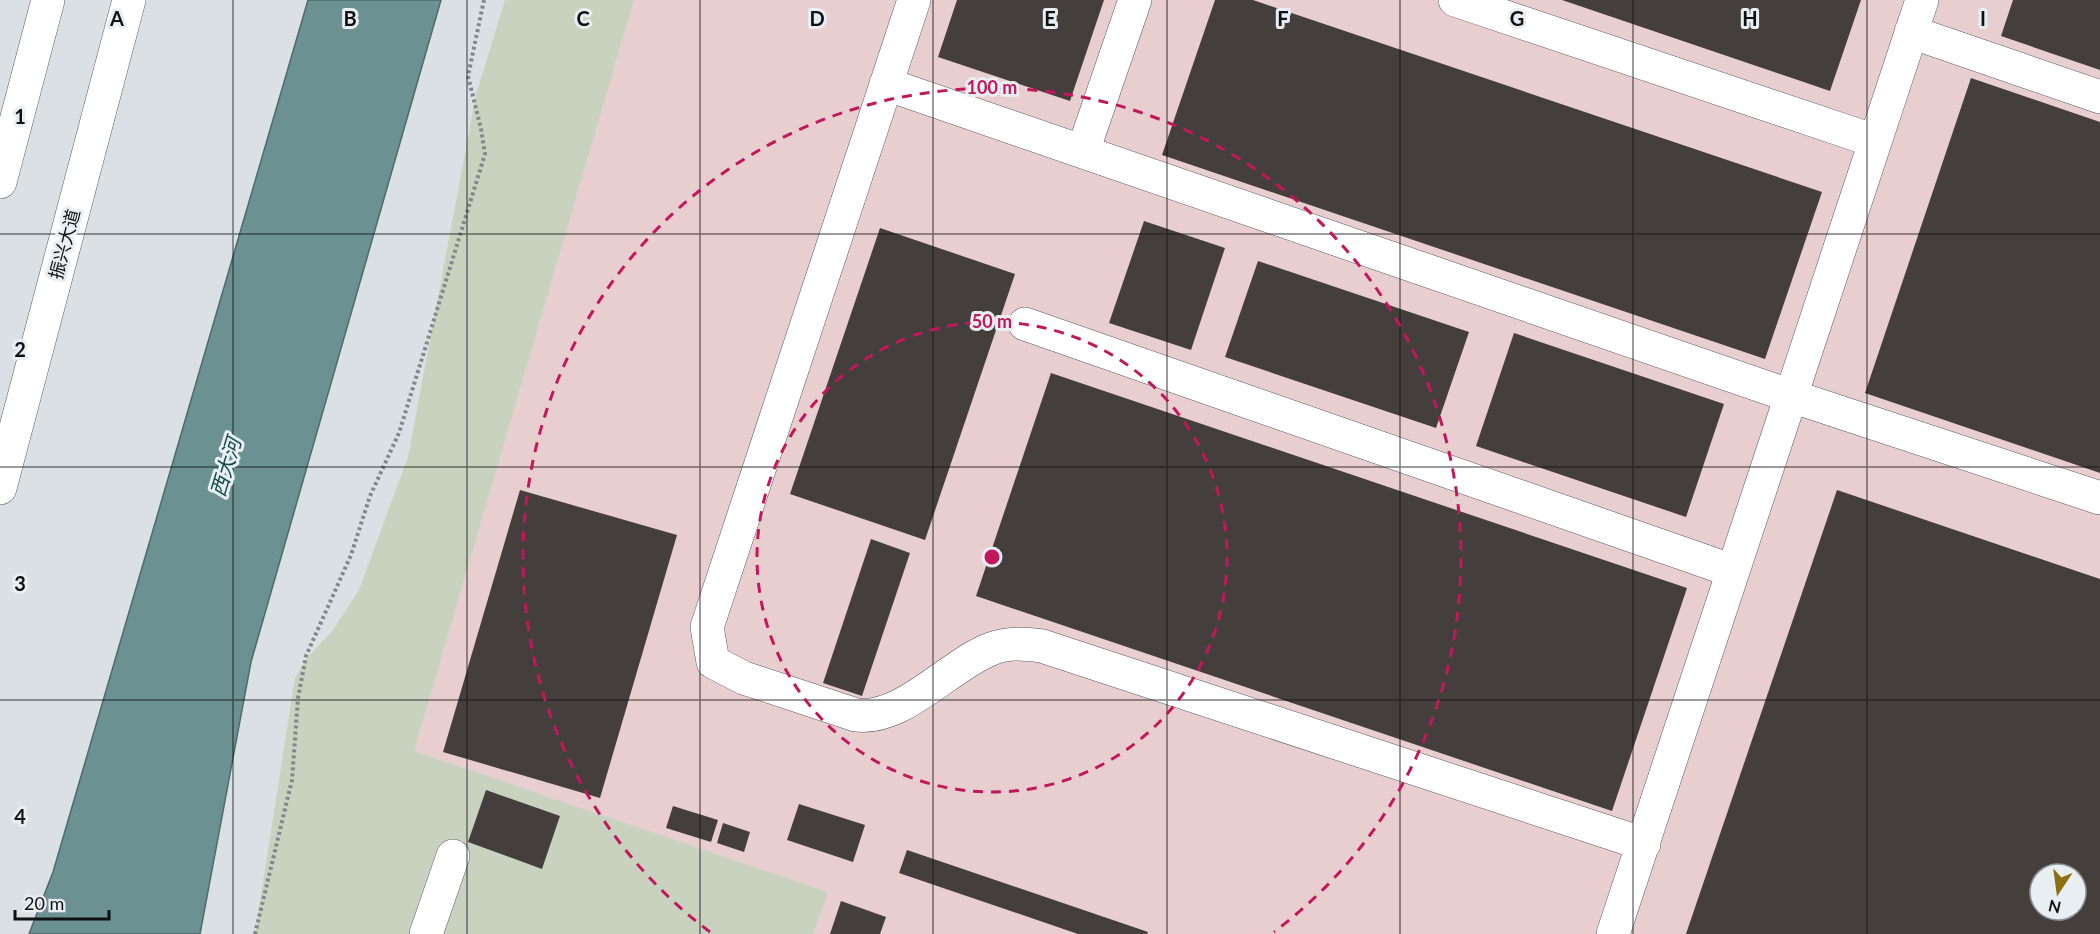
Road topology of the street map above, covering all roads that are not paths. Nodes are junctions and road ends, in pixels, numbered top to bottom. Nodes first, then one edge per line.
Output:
1 (48, 0) edge
2 (129, 0) edge
3 (914, 0) edge
4 (1135, 0) edge
5 (1455, 0) edge
6 (1922, 0) edge
7 (1911, 32) junction
8 (886, 84) junction
9 (2100, 97) edge
10 (1875, 141) junction
11 (1083, 152) junction
12 (0, 182) edge
13 (1025, 324) dead end
14 (1791, 396) junction
15 (0, 488) edge
16 (2100, 498) edge
17 (1733, 571) junction
18 (1644, 844) junction
19 (453, 856) dead end
20 (426, 934) edge
21 (1613, 934) edge

1 - 12 main road
2 - 15 main road, 振兴大道
3 - 8 main road
4 - 11 main road
5 - 10 main road
6 - 7 main road
7 - 9 main road
7 - 10 main road
8 - 11 main road
8 - 18 main road
10 - 14 main road
11 - 14 main road
13 - 17 main road
14 - 16 main road
14 - 17 main road
17 - 18 main road
18 - 21 main road
19 - 20 main road

